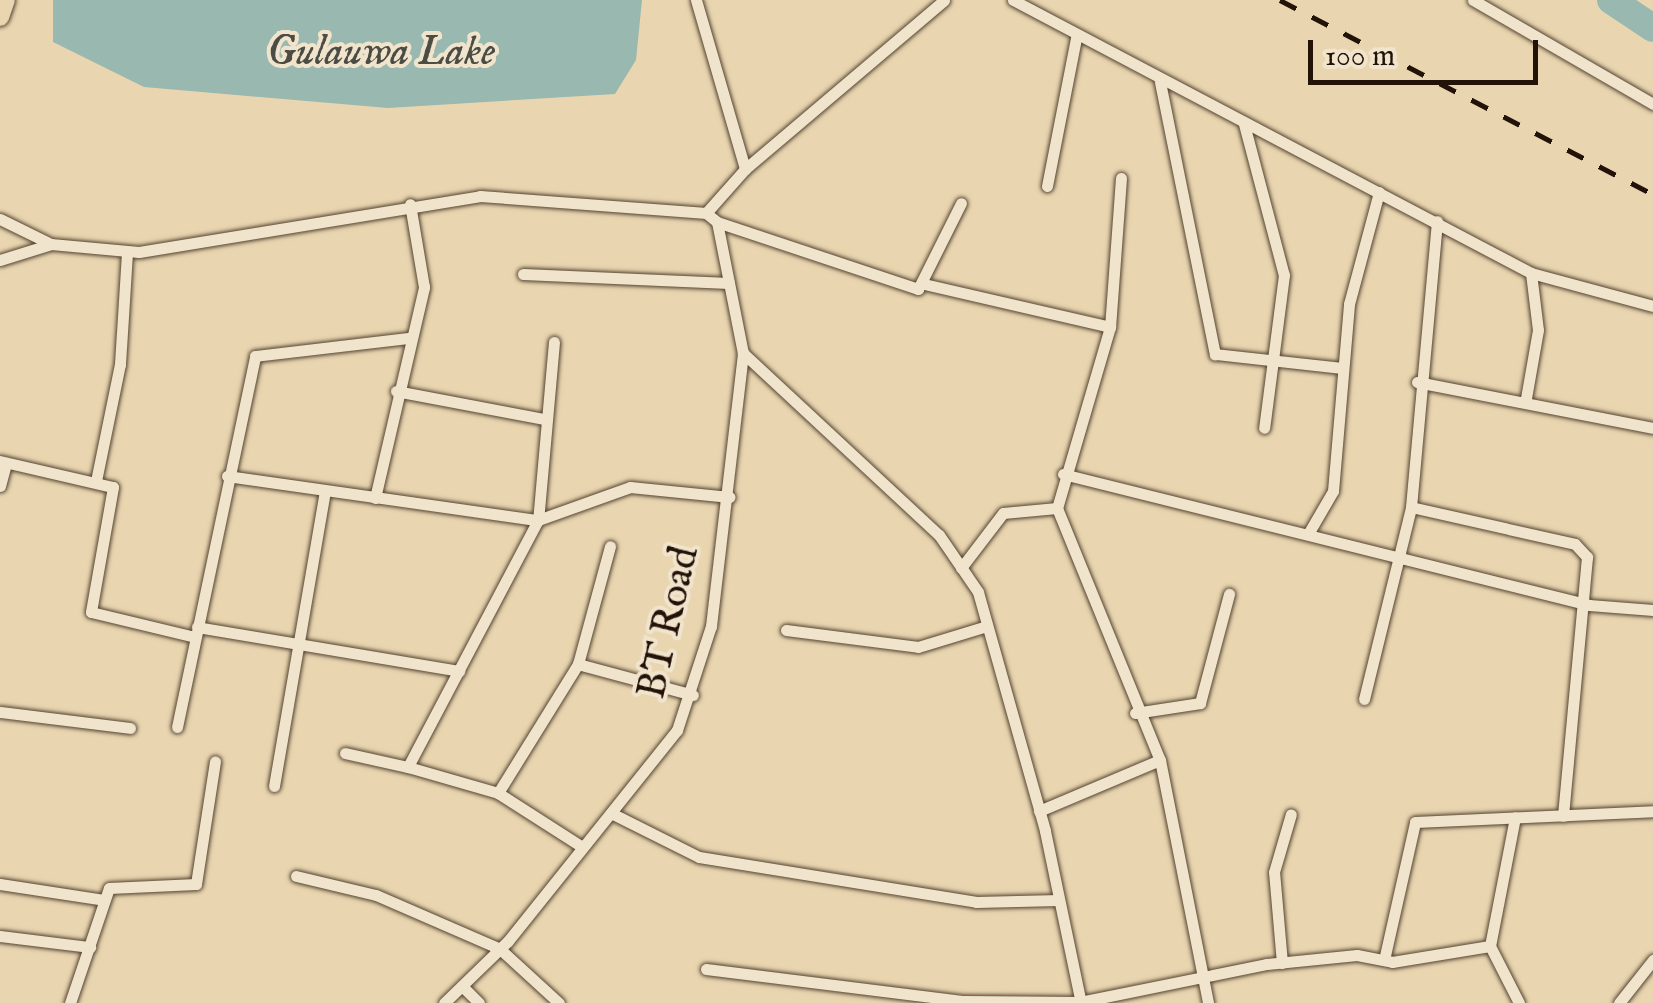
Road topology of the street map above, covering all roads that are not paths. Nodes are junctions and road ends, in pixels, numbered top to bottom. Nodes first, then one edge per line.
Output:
1 (6, 0) edge
2 (696, 0) edge
3 (944, 0) edge
4 (1013, 0) edge
5 (1473, 0) edge
6 (0, 17) edge
7 (1076, 38) junction
8 (1160, 82) junction
9 (1653, 104) edge
10 (1244, 124) junction
11 (745, 169) junction
12 (1121, 178) dead end
13 (1047, 186) dead end
14 (1380, 192) junction
15 (960, 203) dead end
16 (410, 204) junction
17 (712, 218) junction
18 (0, 219) edge
19 (1436, 220) junction
20 (50, 244) junction
21 (127, 252) junction
22 (0, 260) edge
23 (523, 274) dead end
24 (1531, 274) junction
25 (729, 282) junction
26 (924, 284) junction
27 (1653, 306) edge
28 (1110, 327) junction
29 (408, 338) junction
30 (554, 342) dead end
31 (744, 353) junction
32 (1278, 360) junction
33 (1341, 368) junction
34 (1418, 382) junction
35 (396, 391) junction
36 (1526, 398) junction
37 (544, 419) junction
38 (1264, 428) dead end
39 (1653, 428) edge
40 (3, 462) edge
41 (1062, 474) junction
42 (227, 476) junction
43 (96, 481) junction
44 (0, 486) edge
45 (325, 490) junction
46 (730, 497) junction
47 (375, 498) junction
48 (1411, 507) junction
49 (1057, 508) junction
50 (538, 520) junction
51 (1308, 534) junction
52 (610, 546) dead end
53 (1394, 556) junction
54 (961, 568) junction
55 (1229, 594) dead end
56 (1588, 605) junction
57 (1653, 610) edge
58 (987, 626) junction
59 (786, 630) dead end
60 (196, 632) junction
61 (299, 644) junction
62 (578, 664) junction
63 (459, 670) junction
64 (693, 695) junction
65 (1364, 700) dead end
66 (0, 712) edge
67 (1136, 713) junction
68 (130, 728) dead end
69 (177, 728) dead end
70 (345, 753) dead end
71 (1160, 760) junction
72 (214, 761) dead end
73 (408, 767) junction
74 (274, 786) dead end
75 (498, 793) junction
76 (1040, 811) junction
77 (1653, 811) edge
78 (611, 813) junction
79 (1291, 814) dead end
80 (1563, 816) junction
81 (1516, 817) junction
82 (581, 846) junction
83 (296, 876) dead end
84 (0, 884) edge
85 (104, 900) junction
86 (1059, 900) junction
87 (0, 936) edge
88 (1490, 946) junction
89 (90, 947) junction
90 (500, 949) junction
91 (1384, 960) junction
92 (1653, 960) edge
93 (1282, 962) junction
94 (706, 969) dead end
95 (1203, 977) junction
96 (462, 986) junction
97 (1081, 1002) edge
98 (70, 1003) edge
99 (444, 1003) edge
100 (479, 1003) edge
101 (558, 1003) edge
102 (1208, 1003) edge
103 (1519, 1003) edge
104 (1619, 1003) edge

1 - 6 main road
2 - 11 street
3 - 11 street
4 - 7 street
5 - 9 street
7 - 8 street
7 - 13 street
8 - 10 street
8 - 32 street
10 - 14 street
10 - 32 street
11 - 17 street
12 - 28 street
14 - 19 street
14 - 33 street
15 - 26 street
16 - 17 street
16 - 21 street
16 - 29 street
17 - 25 street, BT Road
17 - 26 street
18 - 20 street
19 - 24 street
19 - 34 street
20 - 21 street
20 - 22 street
21 - 43 street
23 - 25 street
24 - 27 street
24 - 36 street
25 - 31 street, BT Road
26 - 28 street
28 - 41 street
29 - 35 street
29 - 42 street
30 - 37 street
31 - 46 street, BT Road
31 - 54 street
32 - 33 street
32 - 38 street
33 - 51 street
34 - 36 street
34 - 48 street
35 - 37 street
35 - 47 street
36 - 39 street
37 - 50 street
40 - 43 street
40 - 44 street
41 - 49 street
41 - 51 street
42 - 45 street
42 - 60 street
43 - 60 street
45 - 47 street
45 - 61 street
46 - 50 street
46 - 64 street, BT Road
47 - 50 street
48 - 53 street
48 - 56 street
49 - 54 street
49 - 67 street
50 - 63 street
51 - 53 street
52 - 62 street
53 - 56 street
53 - 65 street
54 - 58 street
55 - 67 street
56 - 57 street
56 - 80 street
58 - 59 street
58 - 76 street
60 - 61 street
60 - 69 street
61 - 63 street
61 - 74 street
62 - 64 street
62 - 75 street
63 - 73 street
64 - 78 street, BT Road
66 - 68 street
67 - 71 street
70 - 73 street
71 - 76 street
71 - 95 street
72 - 85 street
73 - 75 street
75 - 82 street
76 - 86 street
77 - 80 street
78 - 82 street, BT Road
78 - 86 street
79 - 93 street
80 - 81 street
81 - 88 street
81 - 91 street
82 - 90 street, BT Road
83 - 90 street
84 - 85 street
85 - 89 street
86 - 97 street
87 - 89 street
88 - 91 street
88 - 103 street
89 - 98 street
90 - 96 street, BT Road
90 - 101 street
91 - 93 street
92 - 104 street
93 - 95 street
94 - 97 street
95 - 97 street
95 - 102 street
96 - 99 street, BT Road
96 - 100 street

